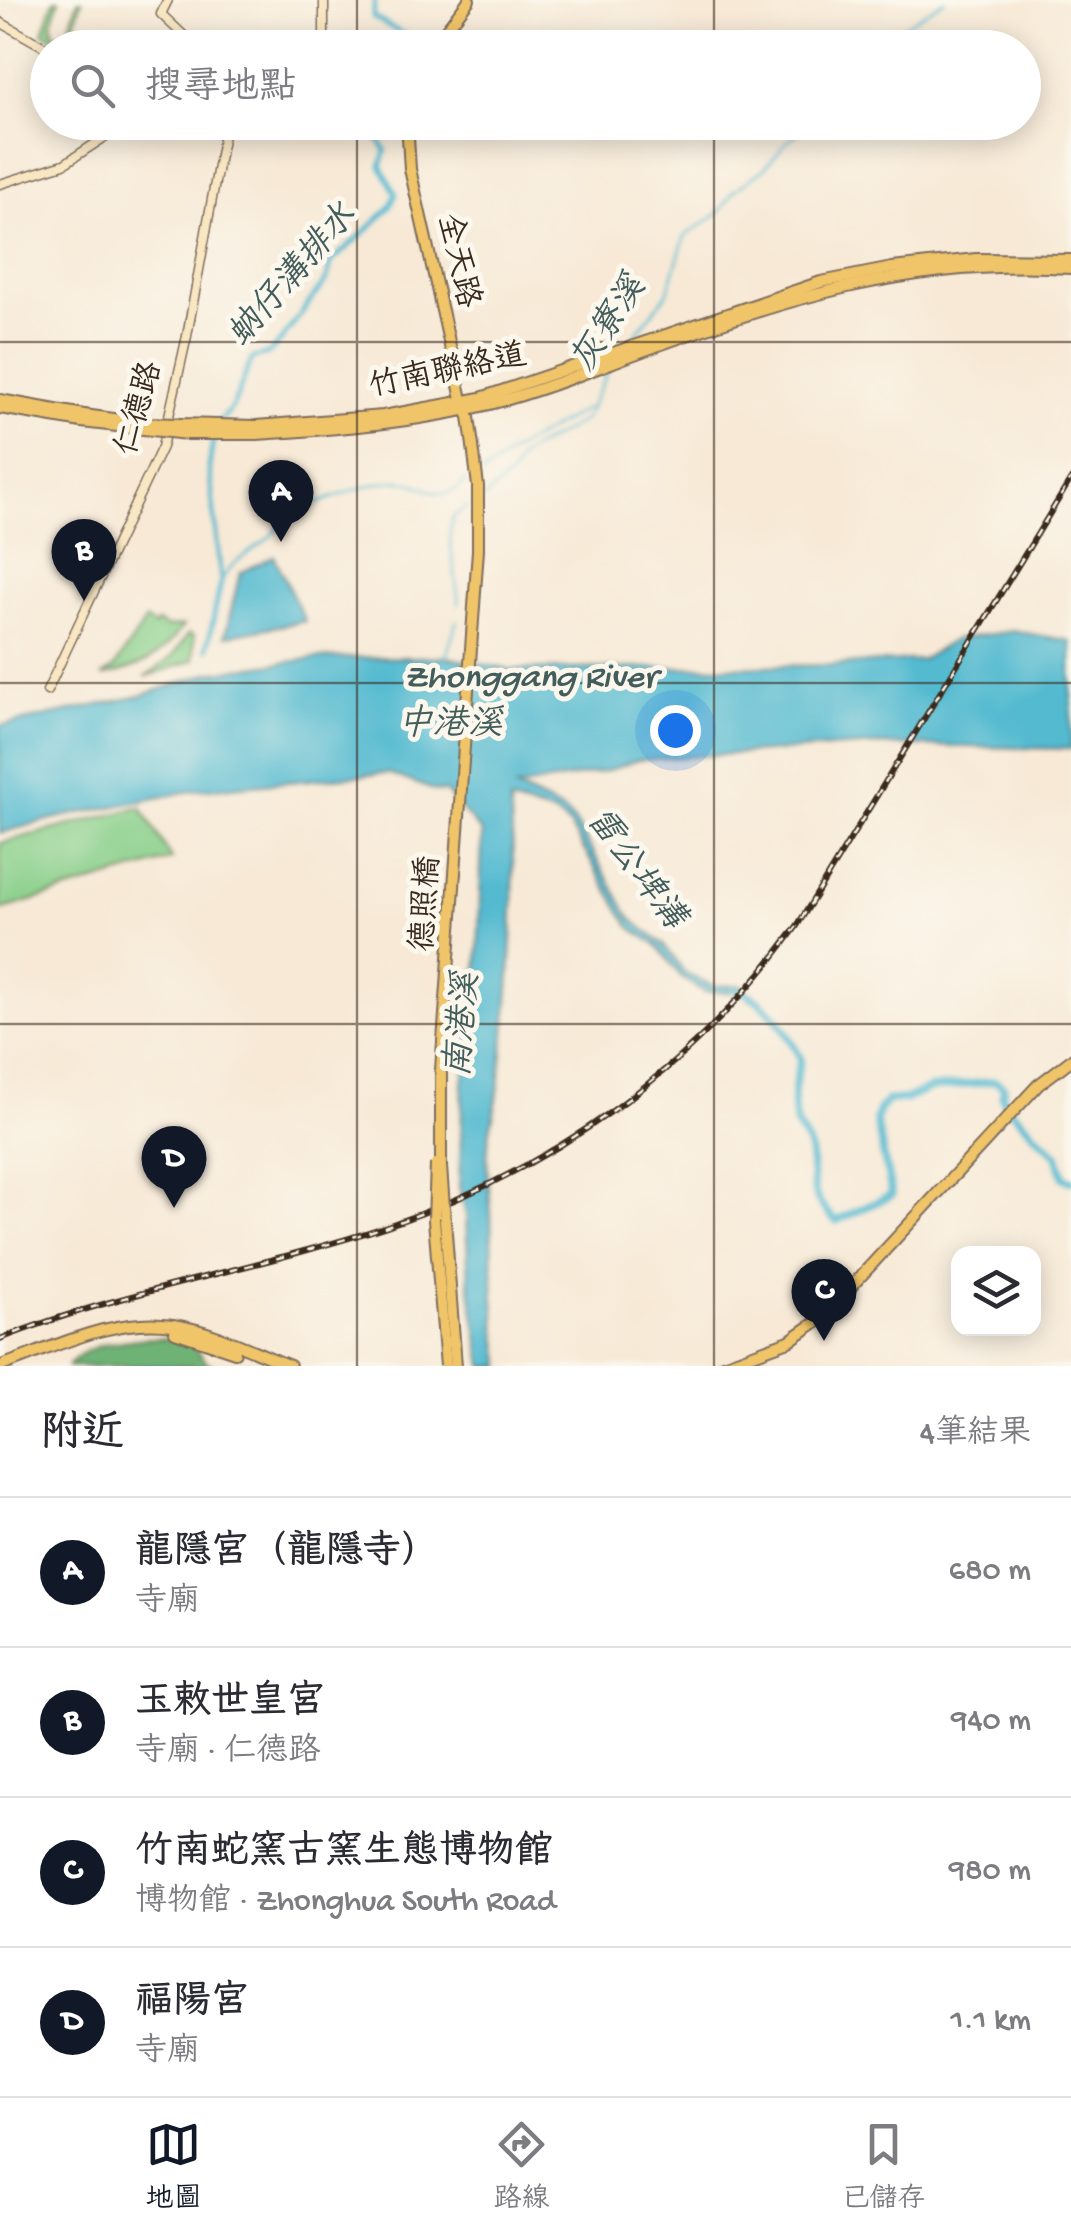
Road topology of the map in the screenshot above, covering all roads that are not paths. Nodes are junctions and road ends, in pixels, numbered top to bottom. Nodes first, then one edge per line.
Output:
1 (168, 0) edge
2 (324, 0) edge
3 (468, 0) edge
4 (0, 22) edge
5 (178, 30) edge
6 (324, 30) edge
7 (446, 30) edge
8 (30, 39) edge
9 (101, 140) edge
10 (223, 140) edge
11 (409, 140) edge
12 (0, 184) edge
13 (1071, 260) edge
14 (1071, 268) edge
15 (644, 346) junction
16 (597, 365) junction
17 (0, 404) edge
18 (463, 404) junction
19 (488, 405) junction
20 (471, 447) junction
21 (47, 691) dead end
22 (1071, 1060) edge
23 (1071, 1067) edge
24 (1049, 1080) junction
25 (812, 1331) junction
26 (26, 1362) edge
27 (725, 1365) edge
28 (1, 1366) edge
29 (272, 1366) edge
30 (290, 1366) edge
31 (452, 1366) edge
32 (742, 1366) edge

1 - 5 street
2 - 6 street
3 - 7 main road
4 - 8 street
9 - 12 street
10 - 21 street, 仁德路
11 - 18 main road, 全天路
13 - 15 main road, 竹南聯絡道
14 - 15 main road, 竹南聯絡道
15 - 16 main road, 竹南聯絡道
16 - 18 main road, 竹南聯絡道
16 - 19 main road, 竹南聯絡道
17 - 18 main road, 竹南聯絡道, bridge
18 - 19 main road, 竹南聯絡道
18 - 20 main road, 全天路
19 - 20 main road
20 - 31 main road, 德照橋, bridge
22 - 24 main road
23 - 24 main road
24 - 25 main road
25 - 27 main road
25 - 32 main road
26 - 28 main road
26 - 29 main road
26 - 30 main road

